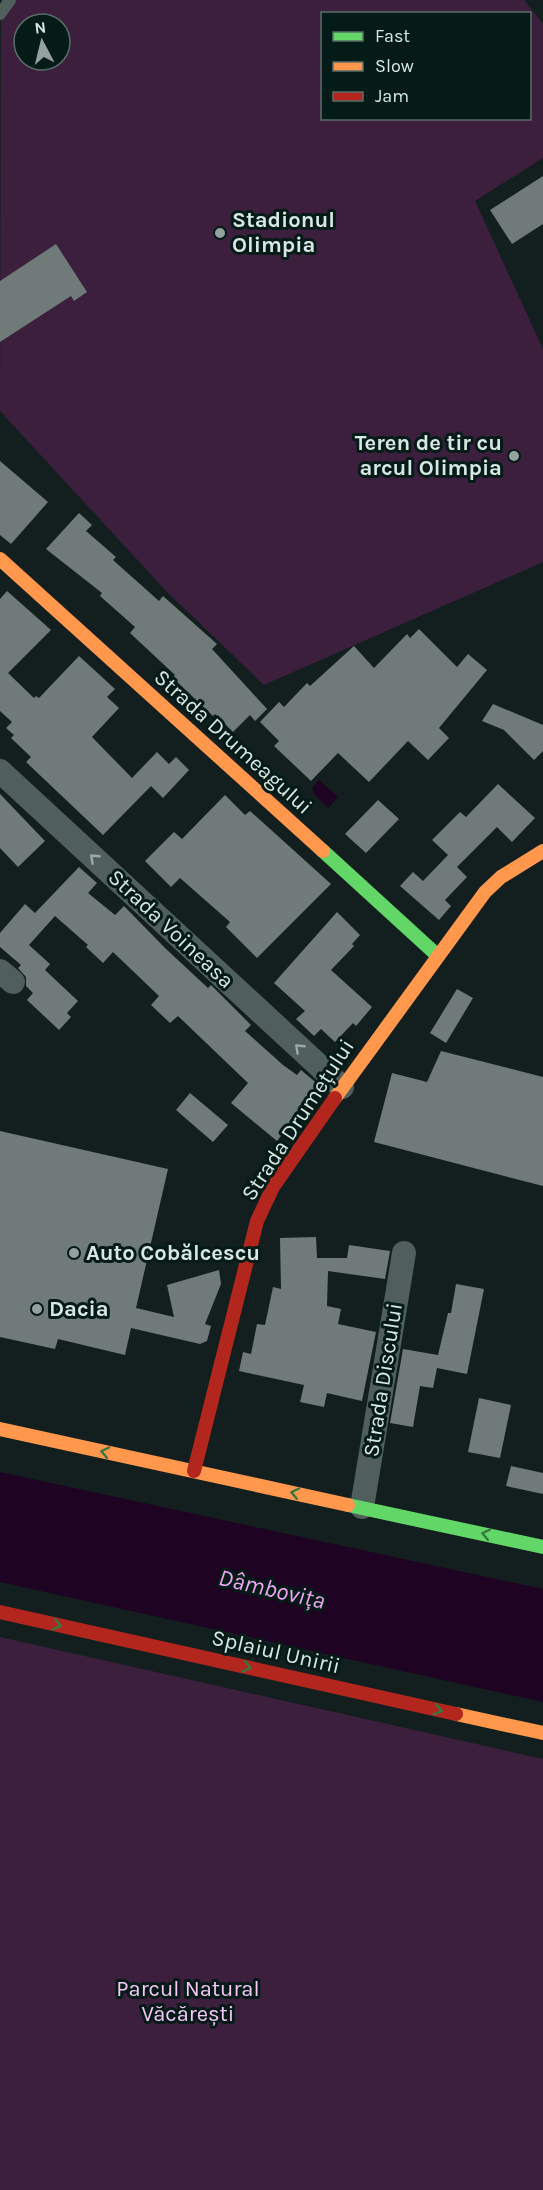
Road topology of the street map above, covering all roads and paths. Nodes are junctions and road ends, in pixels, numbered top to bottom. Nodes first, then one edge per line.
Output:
1 (10, 0) edge
2 (0, 14) edge
3 (0, 559) edge
4 (0, 771) edge
5 (543, 851) edge
6 (438, 956) junction
7 (342, 1088) junction
8 (404, 1253) dead end
9 (0, 1429) edge
10 (194, 1471) junction
11 (362, 1507) junction
12 (543, 1547) edge
13 (0, 1612) edge
14 (543, 1733) edge

1 - 2 lane
3 - 6 street, Strada Drumeagului
7 -> 4 street, Strada Voineasa
5 - 6 street, Strada Drumețului
6 - 7 street, Strada Drumețului
7 - 10 street, Strada Drumețului
8 - 11 street, Strada Discului
10 -> 9 street
11 -> 10 street
12 -> 11 street
13 -> 14 street, Splaiul Unirii

